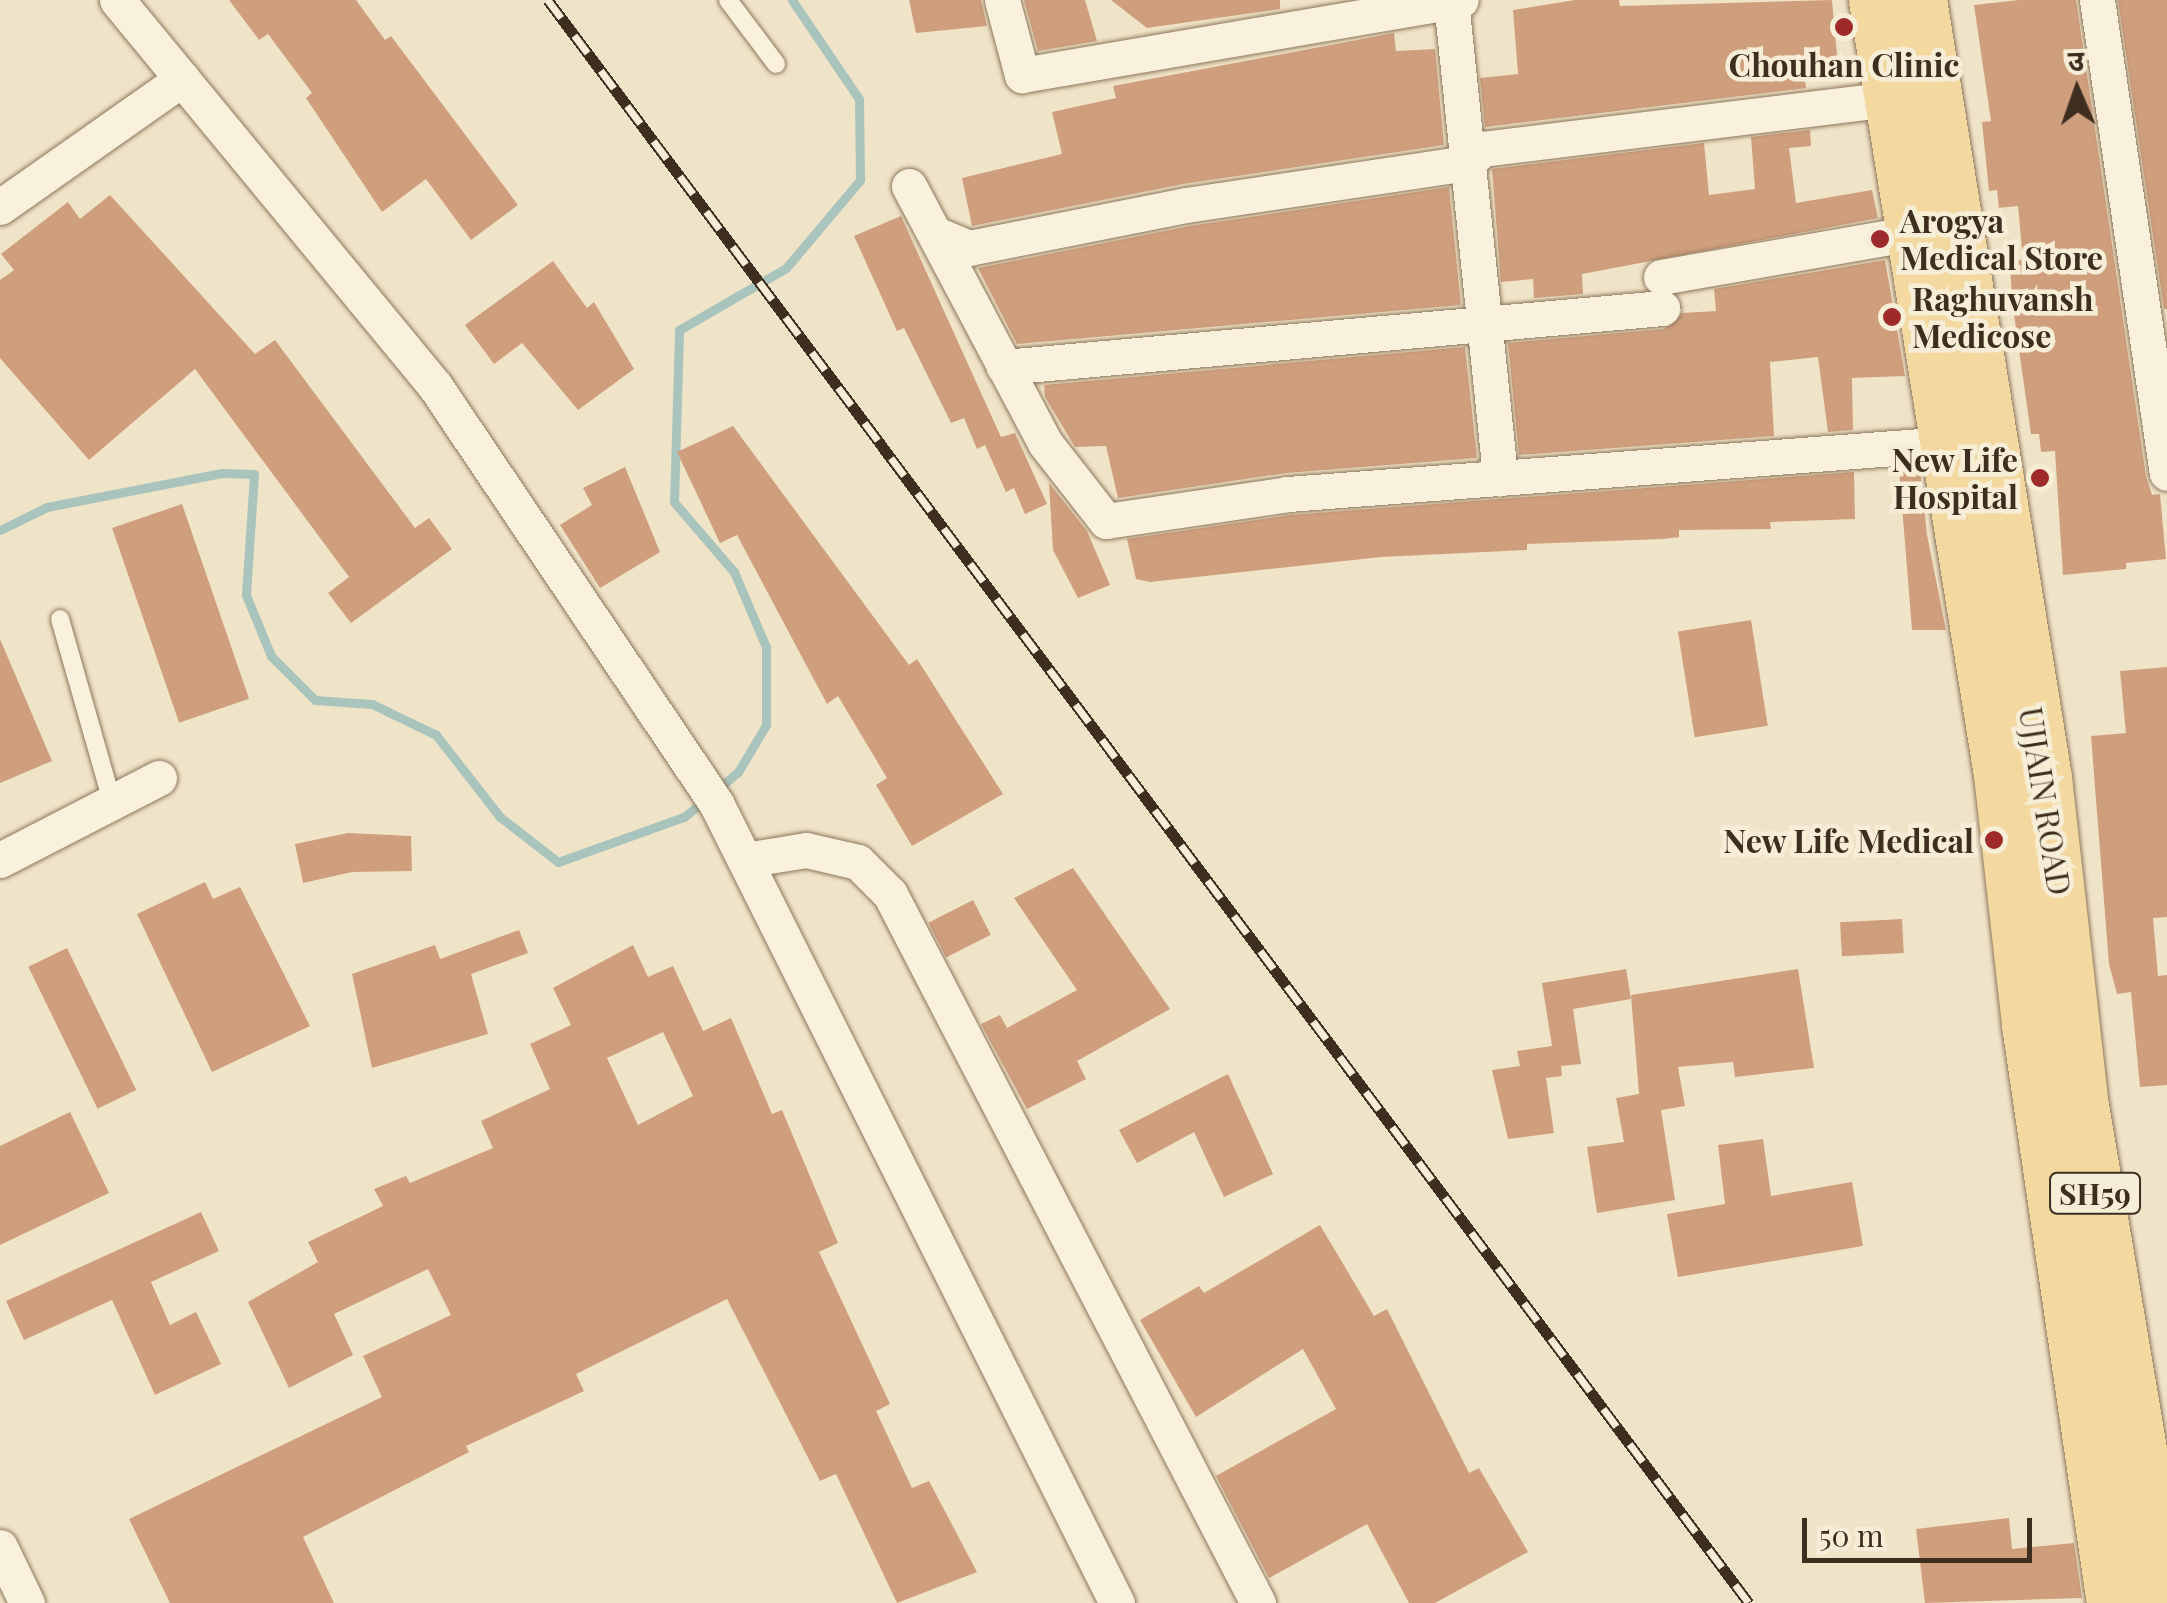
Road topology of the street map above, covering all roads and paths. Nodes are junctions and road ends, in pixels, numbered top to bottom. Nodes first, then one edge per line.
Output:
1 (117, 0) edge
2 (728, 0) edge
3 (1002, 0) edge
4 (1461, 0) edge
5 (1876, 0) edge
6 (1920, 0) edge
7 (2097, 0) edge
8 (1451, 1) edge
9 (776, 64) dead end
10 (182, 79) junction
11 (1890, 98) junction
12 (1468, 162) junction
13 (909, 186) dead end
14 (0, 207) edge
15 (1914, 233) junction
16 (936, 234) junction
17 (1486, 322) junction
18 (1004, 367) junction
19 (1948, 444) junction
20 (2167, 473) edge
21 (1500, 478) junction
22 (60, 619) dead end
23 (159, 778) dead end
24 (112, 802) junction
25 (0, 860) edge
26 (745, 860) junction
27 (2040, 915) junction
28 (2118, 1480) junction
29 (0, 1547) edge
30 (27, 1603) edge
31 (1117, 1603) edge
32 (1258, 1603) edge
33 (2114, 1603) edge
34 (2165, 1603) edge

1 - 10 street
2 - 9 lane
3 - 8 street
4 - 8 street
5 - 11 main road, UJJAIN ROAD / SH59
6 - 27 main road, UJJAIN ROAD / SH59
7 - 20 street
8 - 12 street
10 - 14 street
10 - 26 street
11 - 12 street
11 - 15 main road, UJJAIN ROAD / SH59
12 - 16 street
12 - 17 street
13 - 16 street
15 - 17 street
15 - 19 main road, UJJAIN ROAD / SH59
16 - 18 street
17 - 18 street
17 - 21 street
18 - 21 street
19 - 21 street
19 - 27 main road, UJJAIN ROAD / SH59
22 - 24 lane
23 - 24 street
24 - 25 street
26 - 31 street
26 - 32 street
27 - 28 main road, UJJAIN ROAD / SH59
27 - 28 main road, UJJAIN ROAD / SH59
28 - 33 main road, SH59
28 - 34 main road, UJJAIN ROAD / SH59
29 - 30 street

